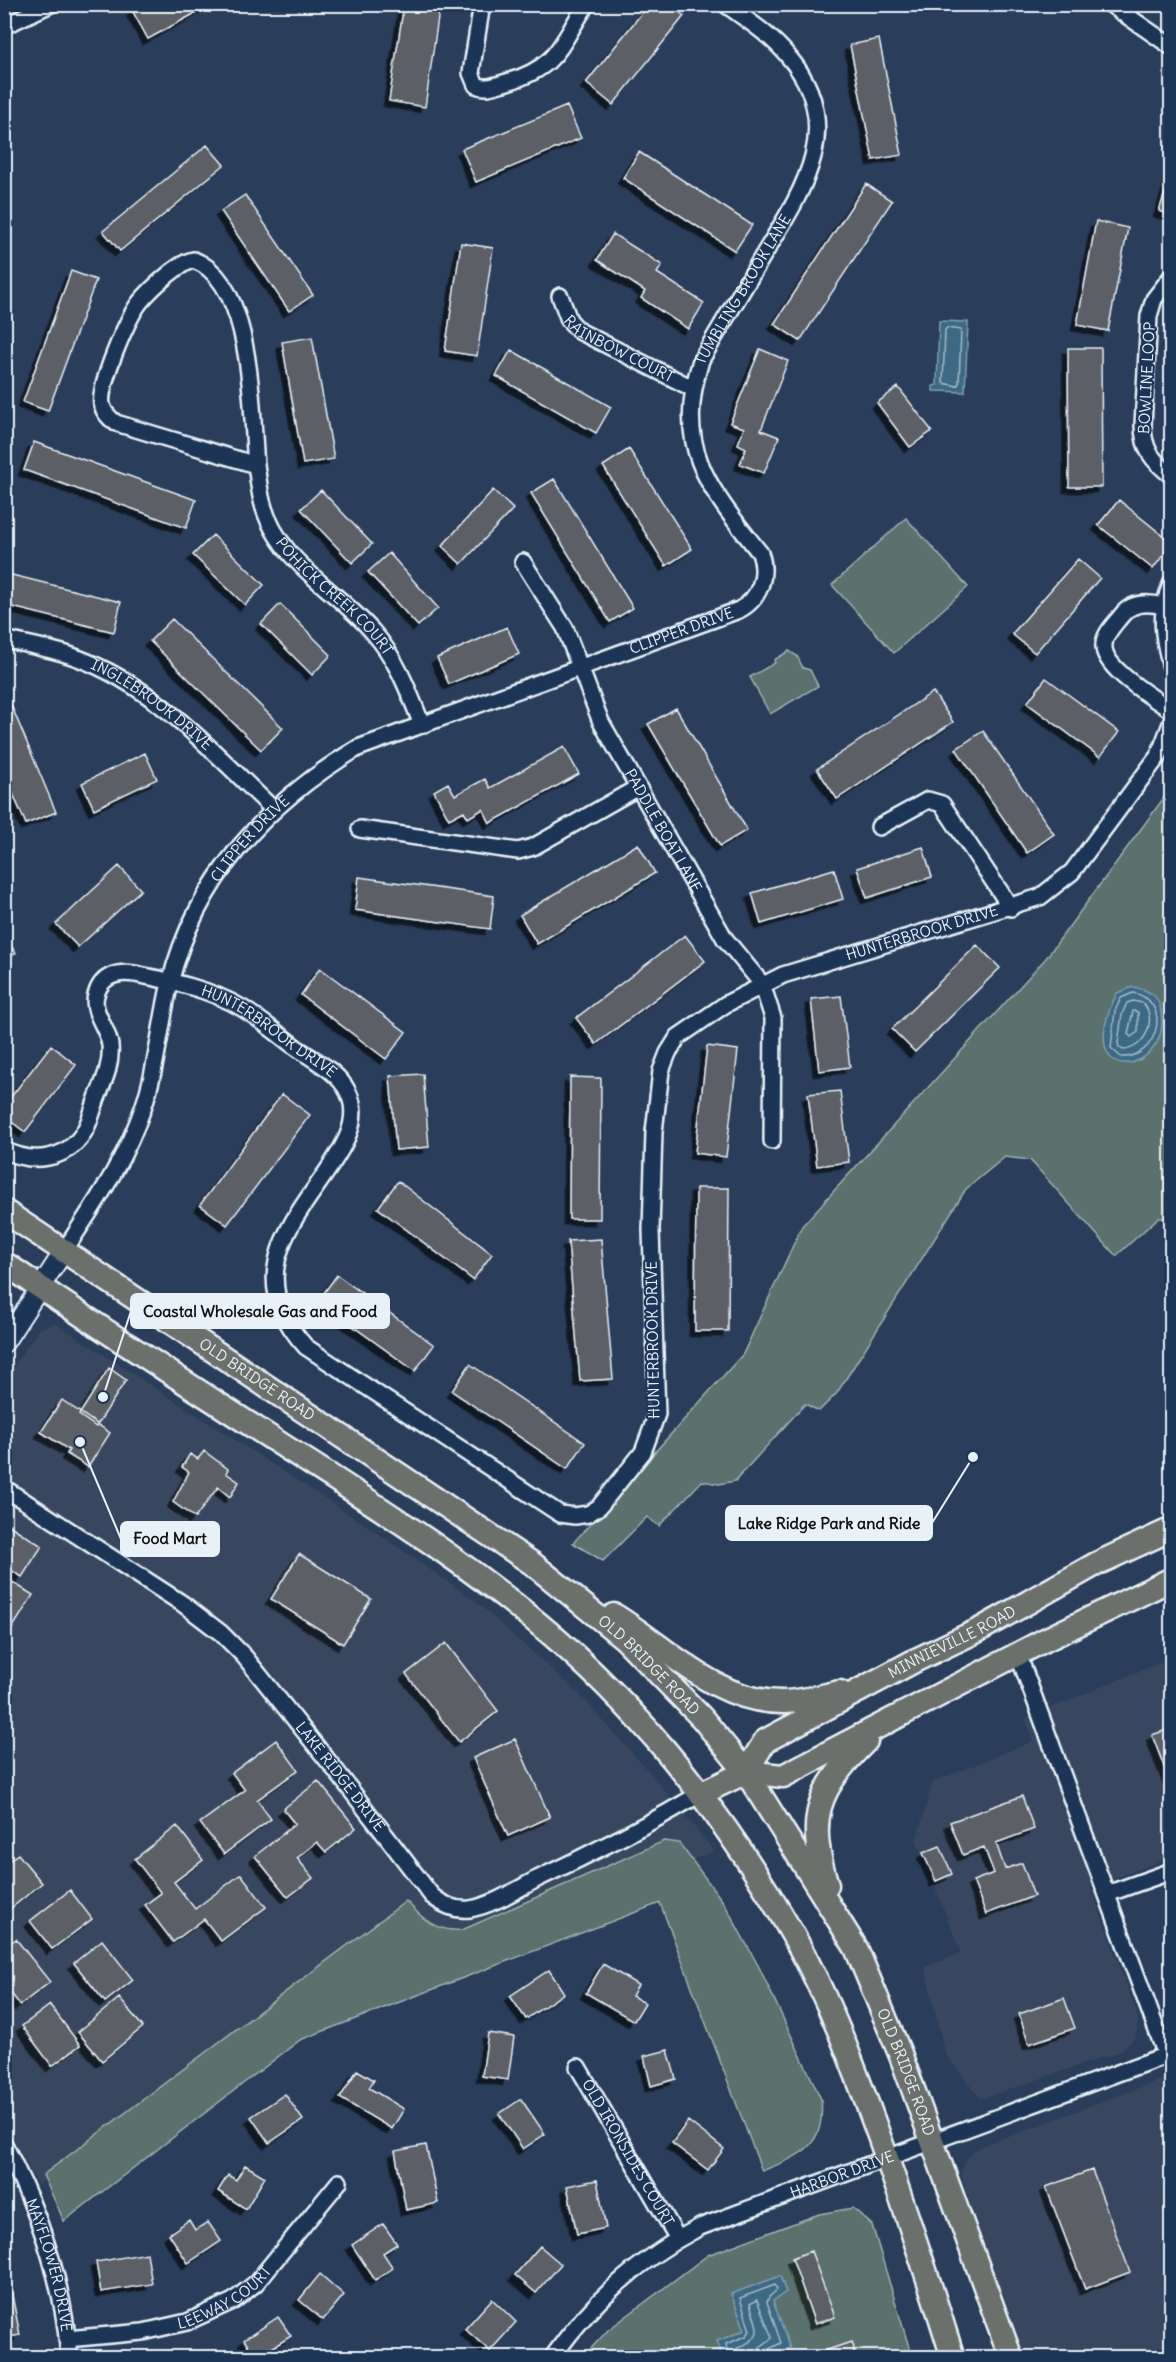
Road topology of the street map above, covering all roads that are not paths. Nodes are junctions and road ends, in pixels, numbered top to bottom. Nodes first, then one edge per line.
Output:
1 (51, 4) edge
2 (482, 4) edge
3 (587, 4) edge
4 (725, 4) edge
5 (1110, 4) edge
6 (4, 26) edge
7 (1172, 47) edge
8 (1172, 276) edge
9 (560, 297) dead end
10 (692, 388) junction
11 (256, 465) junction
12 (1172, 476) edge
13 (523, 561) dead end
14 (1172, 582) edge
15 (757, 596) joint
16 (1163, 606) junction
17 (4, 639) edge
18 (582, 667) junction
19 (1172, 670) edge
20 (1172, 711) edge
21 (1172, 721) edge
22 (422, 725) junction
23 (637, 788) junction
24 (273, 809) junction
25 (879, 827) dead end
26 (360, 829) dead end
27 (1011, 908) junction
28 (171, 981) junction
29 (762, 984) junction
30 (772, 1141) dead end
31 (4, 1150) edge
32 (4, 1211) edge
33 (64, 1251) junction
34 (4, 1263) edge
35 (41, 1287) junction
36 (4, 1343) edge
37 (4, 1488) edge
38 (1172, 1529) edge
39 (1172, 1579) edge
40 (567, 1590) junction
41 (1018, 1654) junction
42 (865, 1687) junction
43 (880, 1727) junction
44 (746, 1772) junction
45 (700, 1794) junction
46 (1172, 1871) edge
47 (1107, 1894) junction
48 (834, 1910) junction
49 (1169, 2054) edge
50 (578, 2067) dead end
51 (933, 2141) junction
52 (4, 2144) edge
53 (887, 2158) junction
54 (339, 2182) dead end
55 (678, 2239) junction
56 (68, 2339) junction
57 (69, 2358) edge
58 (552, 2358) edge
59 (953, 2358) edge
60 (1011, 2358) edge

1 - 6 street
2 - 3 street
4 - 10 street, TUMBLING BROOK LANE
5 - 7 street
8 - 12 street, BOWLINE LOOP
9 - 10 street, RAINBOW COURT
10 - 15 street, TUMBLING BROOK LANE
11 - 11 street, POHICK CREEK COURT
11 - 22 street, POHICK CREEK COURT
13 - 18 street, PADDLE BOAT LANE
14 - 16 street
15 - 18 street, CLIPPER DRIVE
16 - 19 street
16 - 20 street
17 - 24 street, INGLEBROOK DRIVE
18 - 22 street, CLIPPER DRIVE
18 - 23 street, PADDLE BOAT LANE
21 - 27 street, HUNTERBROOK DRIVE
22 - 24 street, CLIPPER DRIVE
23 - 26 street
23 - 29 street, PADDLE BOAT LANE
24 - 28 street, CLIPPER DRIVE
25 - 27 street
27 - 29 street, HUNTERBROOK DRIVE
28 - 29 street, HUNTERBROOK DRIVE
28 - 31 street, HUNTERBROOK DRIVE
28 - 33 street, CLIPPER DRIVE
29 - 30 street
32 - 33 main road, OLD BRIDGE ROAD
33 - 35 street, CLIPPER DRIVE
33 - 40 main road, OLD BRIDGE ROAD
34 - 35 main road
35 - 36 street, CLIPPER DRIVE
35 - 45 main road
37 - 45 street, LAKE RIDGE DRIVE
38 - 42 main road, MINNIEVILLE ROAD
39 - 41 main road
40 - 42 main road
40 - 44 main road, OLD BRIDGE ROAD
41 - 43 main road
41 - 47 street
42 - 44 main road, MINNIEVILLE ROAD
43 - 44 main road
43 - 48 main road
44 - 45 main road
44 - 48 main road, OLD BRIDGE ROAD
45 - 53 main road
46 - 47 street
47 - 49 street
48 - 51 main road, OLD BRIDGE ROAD
49 - 51 street, HARBOR DRIVE
50 - 55 street, OLD IRONSIDES COURT
51 - 53 street, HARBOR DRIVE
51 - 60 main road, OLD BRIDGE ROAD
52 - 56 street, MAYFLOWER DRIVE
53 - 55 street, HARBOR DRIVE
53 - 59 main road
54 - 56 street, LEEWAY COURT
55 - 58 street, HARBOR DRIVE
56 - 57 street, MAYFLOWER DRIVE

